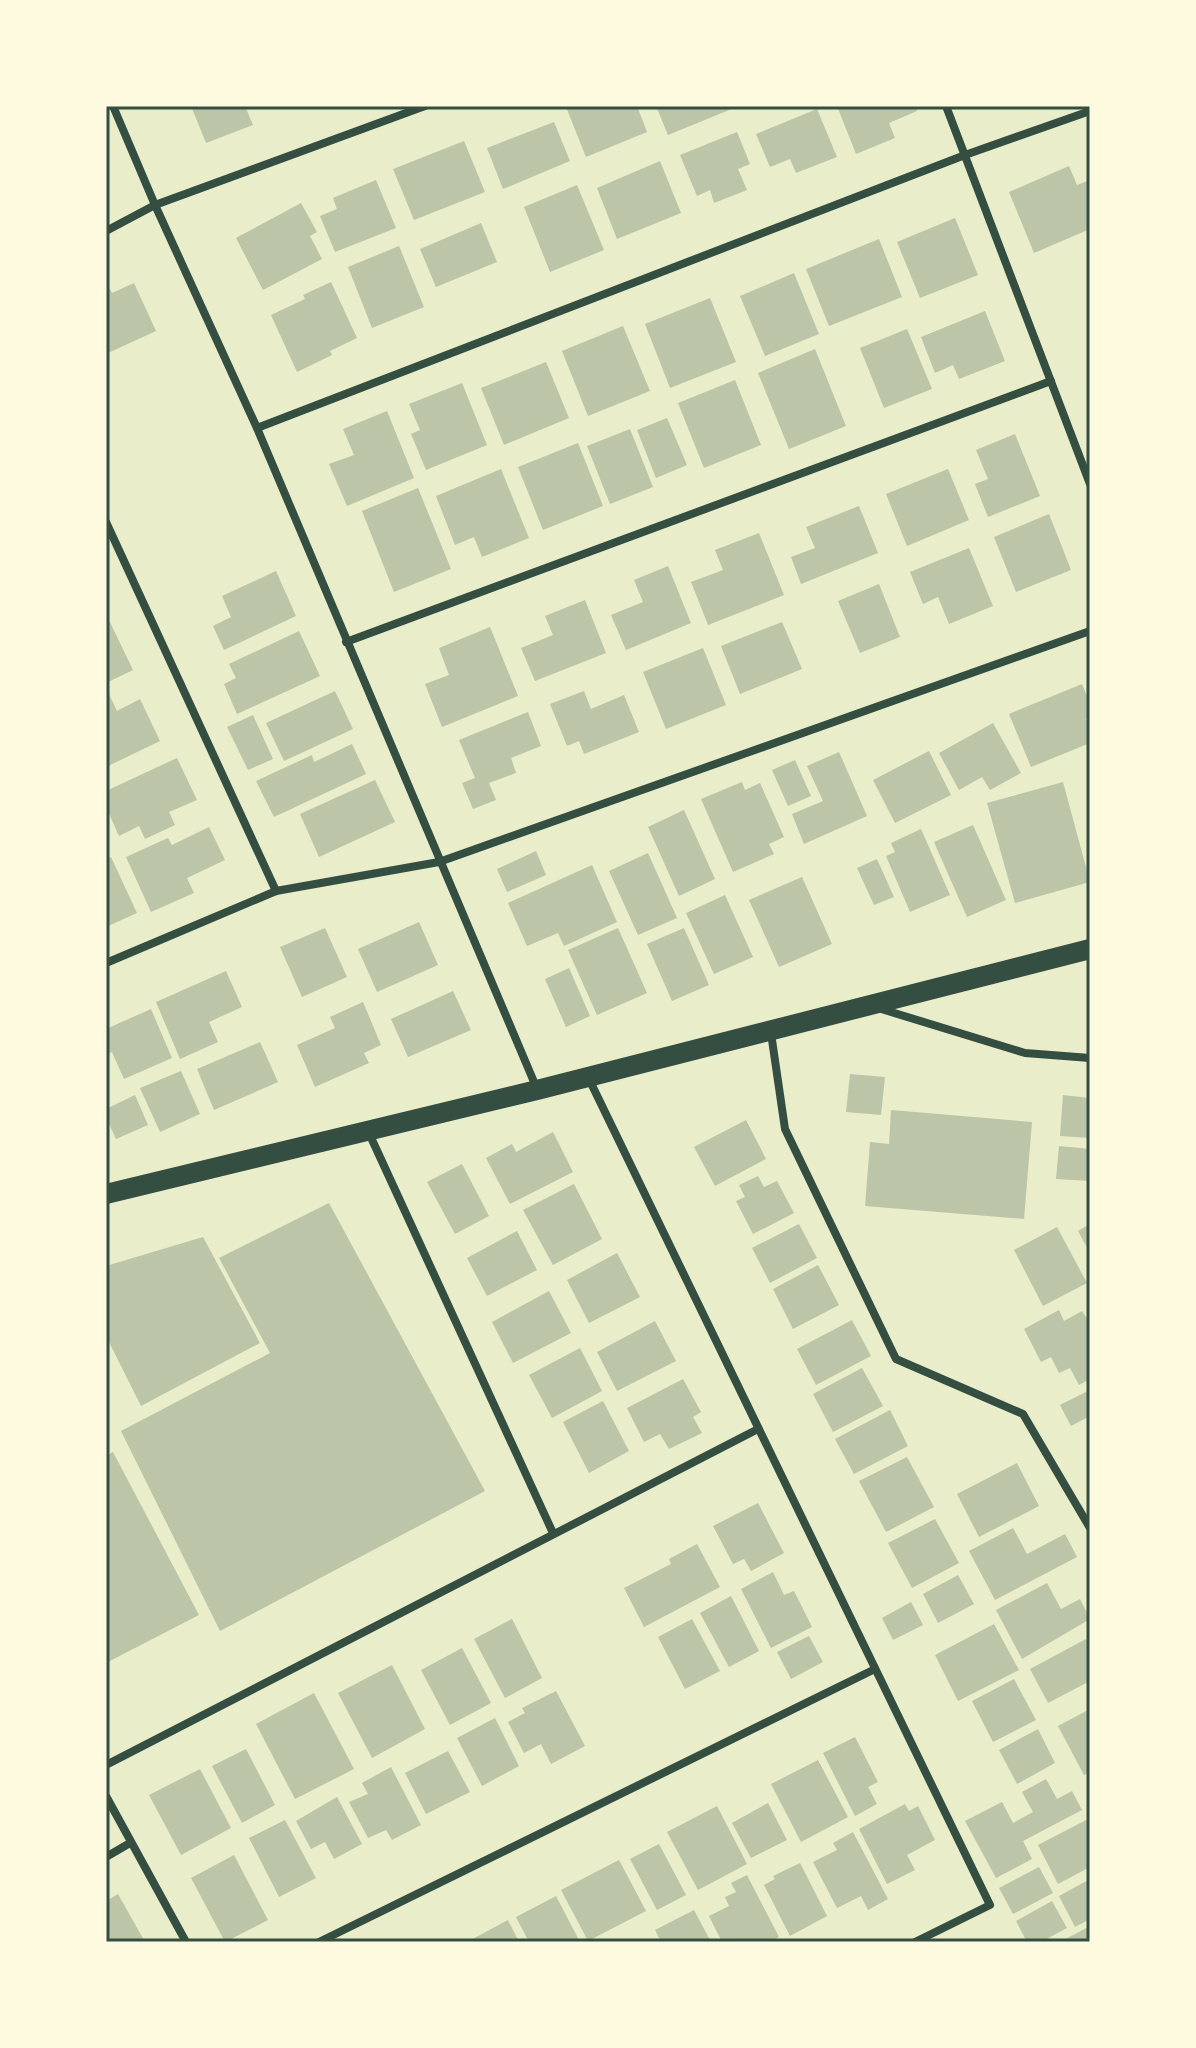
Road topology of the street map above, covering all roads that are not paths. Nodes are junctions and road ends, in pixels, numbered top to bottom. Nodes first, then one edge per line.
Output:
1 (113, 106) edge
2 (425, 106) edge
3 (946, 106) edge
4 (1090, 111) edge
5 (965, 155) junction
6 (155, 205) junction
7 (106, 231) edge
8 (1051, 381) junction
9 (257, 428) junction
10 (1090, 484) edge
11 (106, 522) edge
12 (1090, 631) edge
13 (346, 642) junction
14 (439, 862) junction
15 (276, 891) junction
16 (1090, 949) edge
17 (106, 963) edge
18 (868, 1005) junction
19 (770, 1030) junction
20 (1090, 1058) edge
21 (588, 1077) junction
22 (537, 1090) junction
23 (368, 1131) junction
24 (106, 1194) edge
25 (758, 1429) junction
26 (1090, 1528) edge
27 (553, 1533) junction
28 (875, 1669) junction
29 (106, 1765) edge
30 (106, 1796) edge
31 (130, 1843) junction
32 (106, 1857) edge
33 (186, 1942) edge
34 (319, 1942) edge
35 (915, 1942) edge

1 - 6 street
2 - 6 street
3 - 5 street
4 - 5 street
5 - 8 street
5 - 9 street
6 - 7 street
6 - 9 street
8 - 10 street
8 - 13 street
9 - 13 street
11 - 15 street
12 - 14 street
13 - 14 street
14 - 15 street
14 - 22 street
15 - 17 street
16 - 18 main road
18 - 19 main road
18 - 20 street
19 - 21 main road
19 - 26 street
21 - 22 main road
21 - 25 street
22 - 23 main road
23 - 24 main road
23 - 27 street
25 - 27 street
25 - 28 street
27 - 29 street
28 - 34 street
28 - 35 street
30 - 31 street
31 - 32 street
31 - 33 street

